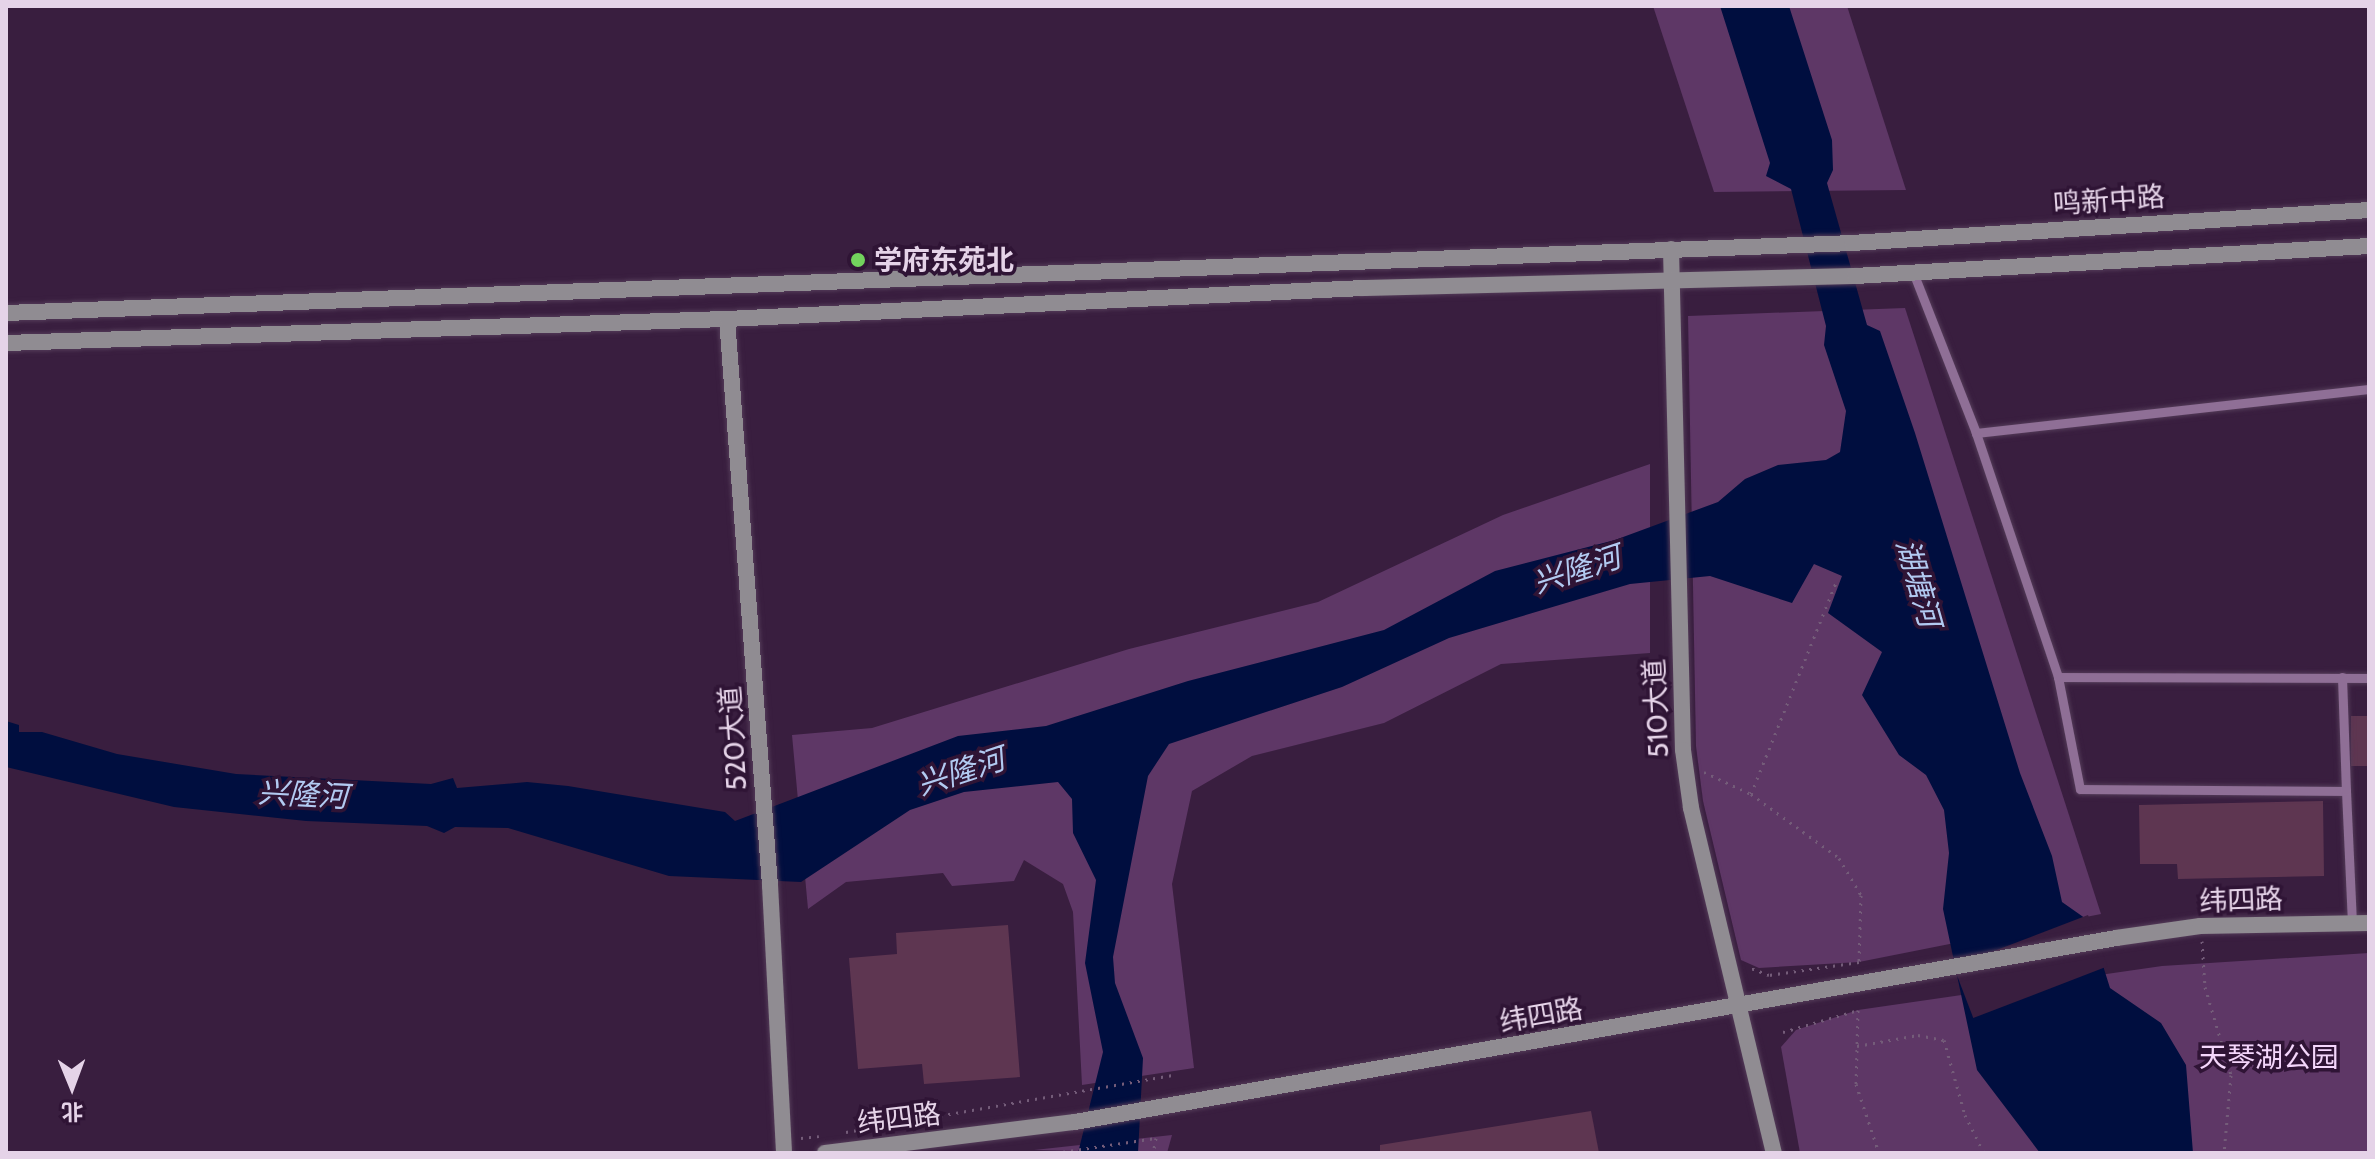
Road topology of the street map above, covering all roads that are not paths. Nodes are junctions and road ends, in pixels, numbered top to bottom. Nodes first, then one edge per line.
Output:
1 (2369, 210) edge
2 (2369, 246) edge
3 (1671, 249) junction
4 (1913, 272) junction
5 (1671, 280) junction
6 (6, 313) edge
7 (727, 319) junction
8 (6, 343) edge
9 (2369, 389) edge
10 (1976, 433) junction
11 (2058, 677) junction
12 (2342, 677) junction
13 (2369, 678) edge
14 (2346, 791) junction
15 (2360, 923) edge
16 (1740, 1006) junction
17 (784, 1153) edge
18 (825, 1153) edge
19 (1774, 1153) edge

1 - 3 main road, 鸣新中路
2 - 4 main road
3 - 5 main road, 510大道
3 - 6 main road, 鸣新中路
4 - 5 main road
4 - 10 lane
5 - 7 main road
5 - 16 main road, 510大道
7 - 8 main road
7 - 17 main road, 520大道
9 - 10 lane
10 - 11 lane
11 - 12 lane
11 - 14 lane
12 - 13 lane
12 - 14 lane
14 - 15 lane
15 - 16 main road, 纬四路
16 - 18 main road, 纬四路
16 - 19 main road, 510大道

